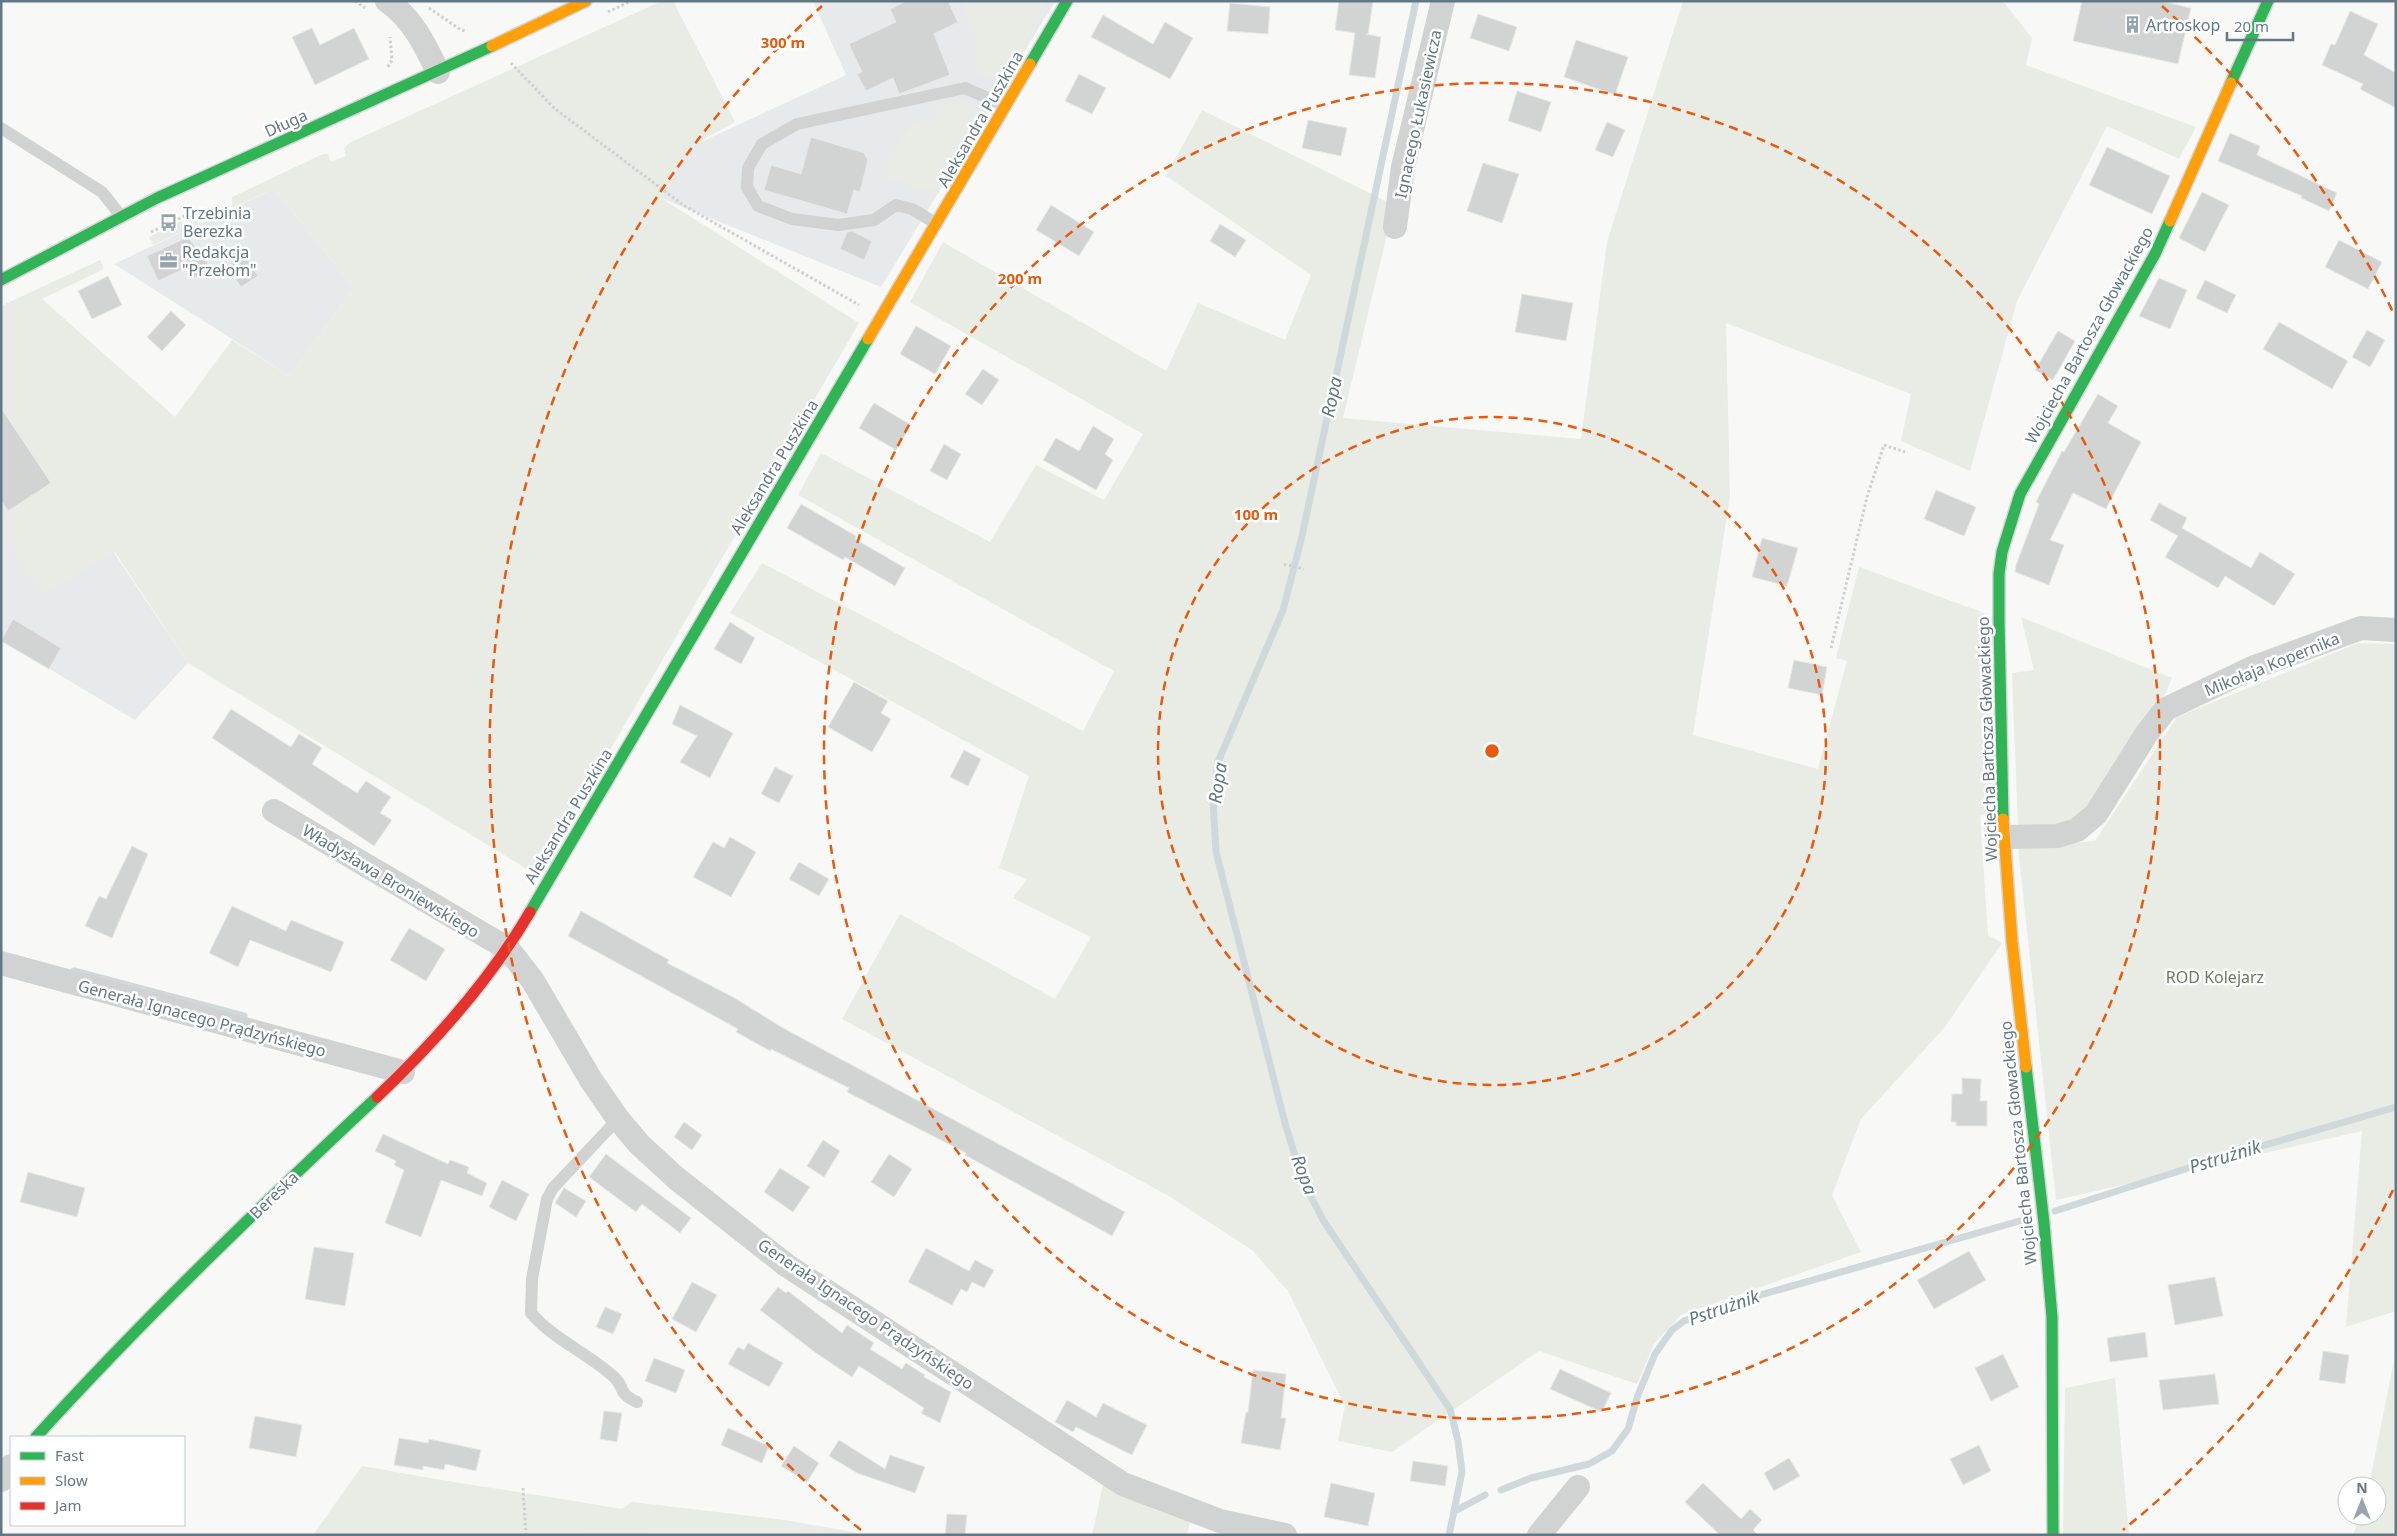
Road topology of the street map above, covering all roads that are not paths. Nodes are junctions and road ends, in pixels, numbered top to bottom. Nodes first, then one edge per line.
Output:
1 (387, 1) edge
2 (586, 1) edge
3 (1067, 1) edge
4 (1443, 1) edge
5 (2268, 1) edge
6 (438, 72) junction
7 (1006, 106) junction
8 (1, 128) edge
9 (121, 216) junction
10 (937, 224) junction
11 (1395, 226) dead end
12 (3, 275) edge
13 (2396, 630) edge
14 (274, 812) dead end
15 (2005, 837) junction
16 (508, 949) junction
17 (1, 963) edge
18 (403, 1072) junction
19 (618, 1119) junction
20 (636, 1402) dead end
21 (37, 1436) edge
22 (10, 1467) edge
23 (1, 1480) edge
24 (1578, 1487) dead end
25 (1285, 1535) edge
26 (1539, 1535) edge
27 (2053, 1535) edge

1 - 6 street
2 - 6 street, Długa
3 - 7 street, Aleksandra Puszkina
4 - 11 street, Ignacego Łukasiewicza
5 - 15 street, Wojciecha Bartosza Głowackiego
6 - 9 street, Długa
7 - 10 street, Aleksandra Puszkina
7 - 10 lane
8 - 9 lane
9 - 12 street, Długa
10 - 16 street, Aleksandra Puszkina
13 - 15 street, Mikołaja Kopernika
14 - 16 street, Władysława Broniewskiego
15 - 27 street, Wojciecha Bartosza Głowackiego
16 - 18 street, Bereska
16 - 19 street, Generała Ignacego Prądzyńskiego
17 - 18 street, Generała Ignacego Prądzyńskiego
18 - 21 street, Bereska
19 - 20 lane
19 - 25 street, Generała Ignacego Prądzyńskiego
22 - 23 street
24 - 26 street

